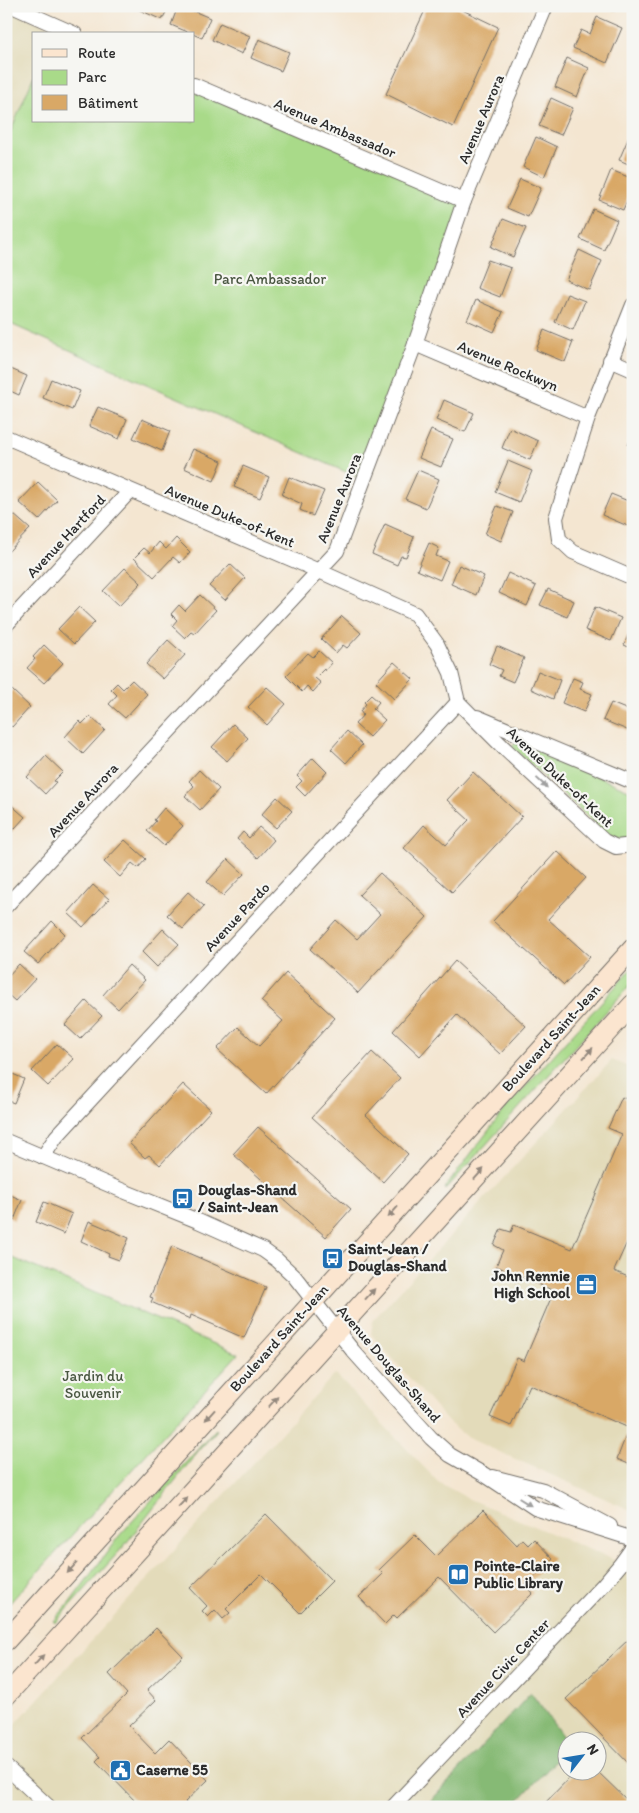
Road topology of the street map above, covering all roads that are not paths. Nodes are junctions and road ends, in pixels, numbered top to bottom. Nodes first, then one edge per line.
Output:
1 (12, 6) edge
2 (546, 6) edge
3 (70, 32) edge
4 (195, 85) edge
5 (464, 201) junction
6 (633, 305) edge
7 (415, 344) junction
8 (610, 360) junction
9 (633, 370) edge
10 (588, 418) junction
11 (6, 437) edge
12 (130, 491) junction
13 (319, 571) junction
14 (633, 578) edge
15 (6, 624) edge
16 (458, 702) junction
17 (472, 714) junction
18 (633, 782) edge
19 (633, 845) edge
20 (6, 906) edge
21 (633, 948) edge
22 (633, 1004) edge
23 (6, 1141) edge
24 (43, 1157) junction
25 (313, 1300) junction
26 (337, 1331) junction
27 (485, 1475) junction
28 (633, 1539) edge
29 (633, 1547) edge
30 (6, 1641) edge
31 (6, 1696) edge
32 (6, 1767) edge
33 (49, 1807) edge
34 (393, 1807) edge

1 - 3 street
2 - 5 street, Avenue Aurora
4 - 5 street, Avenue Ambassador
5 - 7 street, Avenue Aurora
6 - 8 street
7 - 10 street, Avenue Rockwyn
7 - 13 street, Avenue Aurora
8 - 9 street
8 - 10 street
10 - 14 street
11 - 12 street, Avenue Duke-of-Kent
12 - 13 street, Avenue Duke-of-Kent
12 - 15 street, Avenue Hartford
13 - 16 street, Avenue Duke-of-Kent
13 - 20 street, Avenue Aurora
16 - 17 street, Avenue Duke-of-Kent
16 - 24 street, Avenue Pardo
17 - 18 street, Avenue Duke-of-Kent
17 -> 19 street, Avenue Duke-of-Kent
21 -> 25 main road, Boulevard Saint-Jean
26 -> 22 main road
23 - 24 street, Avenue Douglas-Shand
24 - 25 street, Avenue Douglas-Shand
25 - 26 street, Avenue Douglas-Shand
25 -> 30 main road, Boulevard Saint-Jean
26 - 27 street, Avenue Douglas-Shand
31 -> 26 main road
27 - 28 street, Avenue Douglas-Shand
27 -> 28 street, Avenue Douglas-Shand
29 - 34 street, Avenue Civic Center
32 - 33 street

